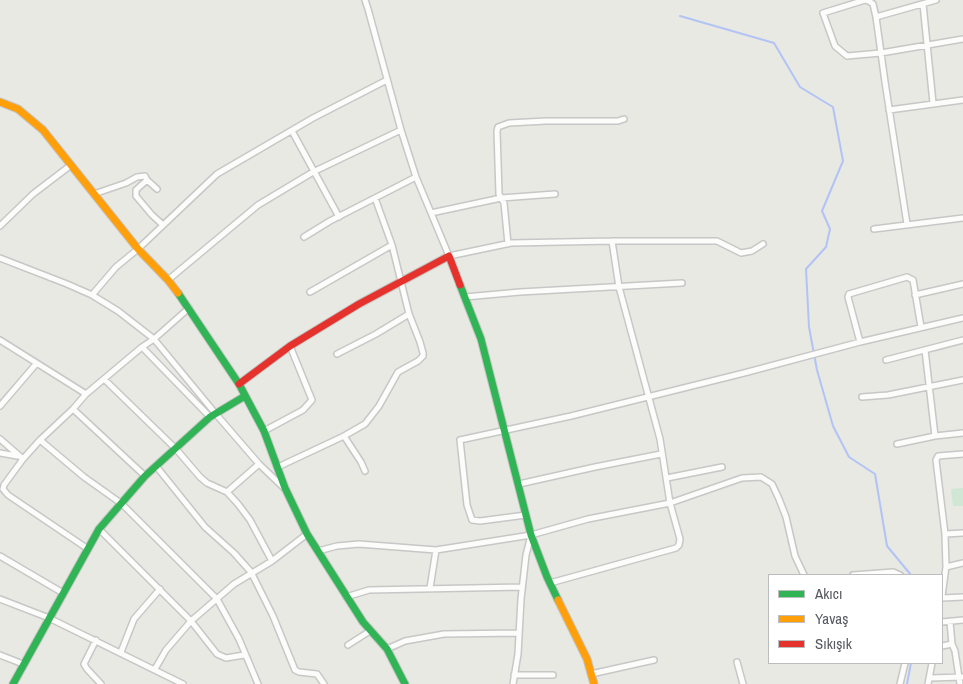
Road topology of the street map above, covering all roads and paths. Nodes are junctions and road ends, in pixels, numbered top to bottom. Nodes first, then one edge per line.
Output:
1 (365, 0) edge
2 (936, 0) edge
3 (923, 4) junction
4 (876, 17) junction
5 (963, 39) edge
6 (926, 46) junction
7 (881, 53) junction
8 (387, 80) junction
9 (963, 100) edge
10 (0, 102) edge
11 (933, 103) junction
12 (889, 110) junction
13 (624, 119) dead end
14 (401, 130) junction
15 (292, 131) junction
16 (70, 165) junction
17 (313, 172) junction
18 (416, 178) junction
19 (147, 180) junction
20 (157, 189) dead end
21 (94, 194) junction
22 (555, 194) dead end
23 (375, 198) junction
24 (501, 198) junction
25 (431, 213) junction
26 (339, 217) junction
27 (963, 218) edge
28 (907, 224) junction
29 (163, 225) junction
30 (0, 226) edge
31 (874, 229) dead end
32 (304, 237) dead end
33 (612, 241) junction
34 (508, 244) junction
35 (763, 244) dead end
36 (392, 245) junction
37 (138, 249) junction
38 (449, 256) junction
39 (0, 258) edge
40 (168, 280) junction
41 (401, 282) junction
42 (682, 283) dead end
43 (963, 284) edge
44 (619, 287) junction
45 (310, 292) dead end
46 (92, 295) junction
47 (915, 295) junction
48 (464, 298) junction
49 (190, 308) junction
50 (409, 314) junction
51 (963, 318) edge
52 (921, 327) junction
53 (154, 339) junction
54 (0, 340) edge
55 (963, 340) edge
56 (860, 342) junction
57 (290, 346) junction
58 (142, 347) junction
59 (925, 350) junction
60 (337, 354) dead end
61 (886, 360) dead end
62 (36, 364) junction
63 (104, 379) junction
64 (963, 380) edge
65 (239, 384) junction
66 (929, 387) junction
67 (86, 394) junction
68 (245, 396) junction
69 (648, 397) junction
70 (862, 397) dead end
71 (0, 406) edge
72 (73, 409) junction
73 (212, 415) junction
74 (504, 430) junction
75 (264, 432) junction
76 (963, 434) edge
77 (344, 436) junction
78 (935, 436) junction
79 (0, 439) edge
80 (40, 440) junction
81 (897, 444) dead end
82 (176, 449) junction
83 (0, 453) edge
84 (661, 454) junction
85 (963, 454) edge
86 (21, 458) junction
87 (259, 464) junction
88 (156, 466) junction
89 (722, 467) dead end
90 (278, 468) junction
91 (365, 471) dead end
92 (144, 476) junction
93 (667, 478) junction
94 (519, 484) junction
95 (285, 488) junction
96 (226, 492) junction
97 (670, 503) junction
98 (122, 504) junction
99 (526, 515) junction
100 (99, 529) junction
101 (963, 533) edge
102 (308, 534) junction
103 (945, 534) junction
104 (531, 535) junction
105 (88, 549) junction
106 (436, 550) junction
107 (318, 551) junction
108 (0, 556) edge
109 (272, 561) junction
110 (963, 563) edge
111 (946, 567) junction
112 (250, 572) junction
113 (804, 574) edge
114 (867, 574) edge
115 (898, 574) edge
116 (550, 584) junction
117 (522, 587) junction
118 (430, 588) junction
119 (160, 589) junction
120 (943, 590) edge
121 (63, 592) junction
122 (346, 597) junction
123 (943, 597) edge
124 (963, 597) edge
125 (217, 598) junction
126 (0, 599) edge
127 (49, 618) junction
128 (963, 620) edge
129 (191, 621) junction
130 (943, 622) edge
131 (950, 622) junction
132 (370, 631) junction
133 (519, 633) junction
134 (96, 640) junction
135 (952, 644) junction
136 (348, 645) dead end
137 (943, 646) edge
138 (387, 649) junction
139 (121, 652) junction
140 (0, 655) edge
141 (244, 655) junction
142 (654, 660) dead end
143 (737, 662) dead end
144 (22, 664) junction
145 (905, 664) edge
146 (932, 664) edge
147 (155, 669) junction
148 (591, 674) junction
149 (514, 675) junction
150 (553, 675) dead end
151 (961, 677) edge
152 (929, 681) edge
153 (15, 683) edge
154 (101, 684) edge
155 (183, 684) edge
156 (258, 684) edge
157 (324, 684) edge
158 (405, 684) edge
159 (513, 684) edge
160 (594, 684) edge
161 (743, 684) edge
162 (900, 684) edge
163 (960, 684) edge

1 - 8 street
2 - 3 street
3 - 4 street
3 - 6 street
4 - 7 street
4 - 7 street
5 - 6 street
6 - 7 street
6 - 11 street
7 - 12 street
8 - 14 street
8 - 15 street
9 - 11 street
10 - 16 street
11 - 12 street
12 - 28 street
13 - 24 street
14 - 17 street
14 - 18 street
15 - 17 street
15 - 29 street
16 - 21 street
16 - 30 street
17 - 26 street
17 - 40 street
18 - 23 street
18 - 25 street
19 - 20 street
19 - 21 street
19 - 29 street
21 - 37 street
22 - 24 street
23 - 26 street
23 - 36 street
24 - 25 street
24 - 34 street
25 - 38 street
26 - 32 street
27 - 28 street
28 - 31 street
29 - 37 street
33 - 34 street
33 - 35 street
33 - 44 street
34 - 38 street
36 - 41 street
36 - 45 street
37 - 40 street
37 - 46 street
38 - 41 street
38 - 48 street
39 - 46 street
40 - 49 street
41 - 50 street
41 - 57 street
42 - 44 street
43 - 47 street
44 - 48 street
44 - 69 street
46 - 53 street
47 - 52 street
47 - 56 street
48 - 74 street
49 - 53 street
49 - 65 street
50 - 60 street
50 - 77 street
51 - 52 street
52 - 56 street
53 - 58 street
53 - 73 street
54 - 62 street
55 - 59 street
56 - 69 street
57 - 65 street
57 - 75 street
58 - 63 street
58 - 73 street
59 - 61 street
59 - 66 street
62 - 67 street
62 - 71 street
63 - 67 street
63 - 82 street
64 - 66 street
65 - 68 street
66 - 70 street
66 - 78 street
67 - 72 street
68 - 73 street
68 - 75 street
69 - 74 street
69 - 84 street
72 - 80 street
72 - 92 street
73 - 82 street
73 - 87 street
74 - 94 street
74 - 99 street
75 - 90 street
76 - 78 street
77 - 90 street
77 - 91 street
78 - 81 street
79 - 86 street
80 - 86 street
80 - 98 street
82 - 88 street
82 - 96 street
83 - 86 street
84 - 93 street
84 - 94 street
85 - 103 street
86 - 105 street
87 - 95 street
87 - 96 street
88 - 92 street
88 - 112 street
89 - 93 street
90 - 95 street
92 - 98 street
93 - 97 street
94 - 99 street
95 - 102 street
96 - 109 street
97 - 104 street
97 - 113 street
97 - 116 street
98 - 100 street
98 - 125 street
99 - 104 street
100 - 105 street
100 - 119 street
101 - 103 street
102 - 107 street
102 - 109 street
103 - 111 street
104 - 106 street
104 - 116 street
104 - 117 street
105 - 121 street
106 - 107 street
106 - 118 street
107 - 122 street
108 - 121 street
109 - 112 street
110 - 111 street
111 - 120 street
112 - 125 street
112 - 157 street
114 - 115 street
116 - 148 street
117 - 118 street
117 - 133 street
118 - 122 street
119 - 129 street
119 - 139 street
121 - 127 street
122 - 132 street
123 - 124 street
125 - 129 street
125 - 141 street
126 - 127 street
127 - 134 street
127 - 144 street
128 - 131 street
129 - 141 street
129 - 147 street
130 - 131 street
131 - 135 street
132 - 136 street
132 - 138 street
133 - 138 street
133 - 149 street
134 - 139 street
134 - 154 street
135 - 137 street
135 - 151 street
138 - 158 street
139 - 147 street
140 - 144 street
141 - 156 street
142 - 148 street
143 - 161 street
144 - 153 street
145 - 162 street
146 - 152 street
147 - 155 street
148 - 160 street
149 - 150 street
149 - 159 street
151 - 152 street
151 - 163 street

